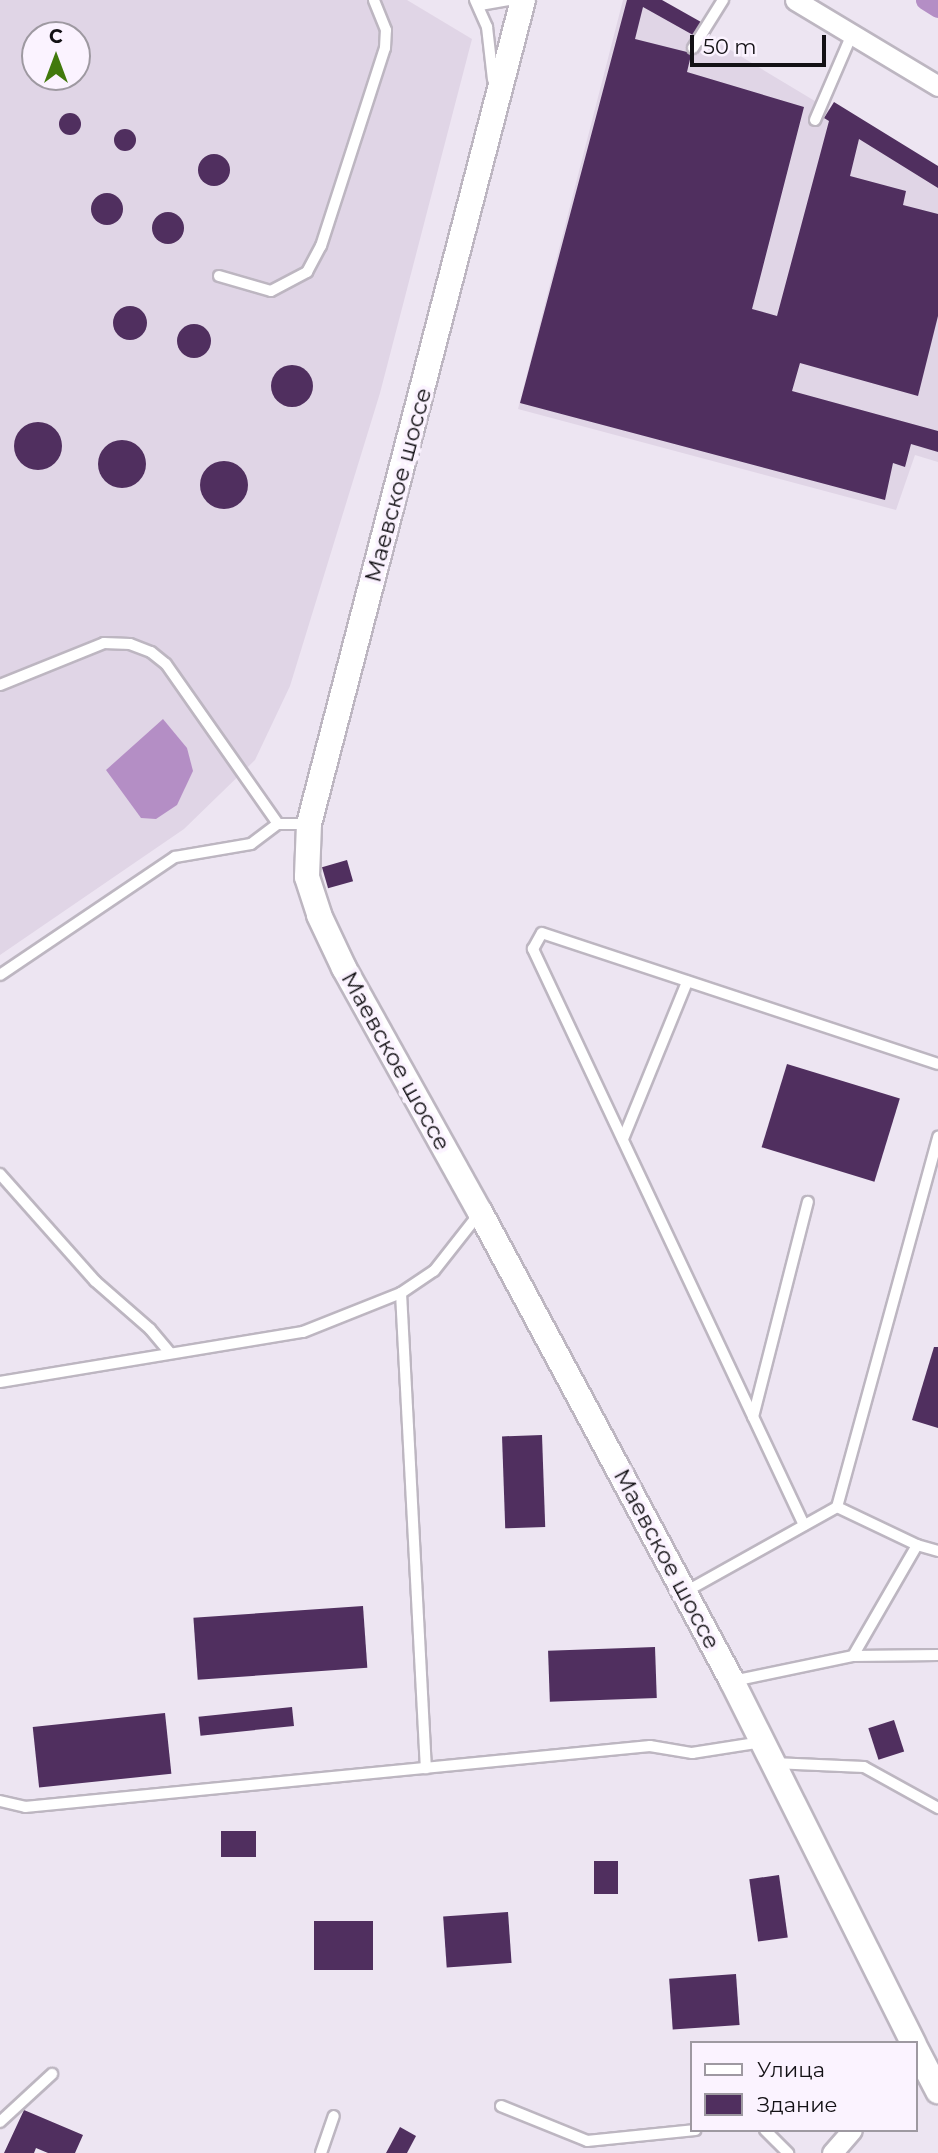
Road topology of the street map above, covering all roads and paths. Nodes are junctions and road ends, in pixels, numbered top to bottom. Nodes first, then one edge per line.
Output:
1 (374, 0) edge
2 (509, 0) edge
3 (523, 0) edge
4 (723, 0) edge
5 (795, 0) edge
6 (478, 3) edge
7 (852, 34) junction
8 (693, 47) dead end
9 (938, 86) edge
10 (496, 109) junction
11 (815, 120) dead end
12 (219, 276) dead end
13 (0, 685) edge
14 (278, 824) junction
15 (309, 824) junction
16 (0, 975) edge
17 (687, 982) junction
18 (938, 1064) edge
19 (938, 1136) edge
20 (623, 1139) junction
21 (0, 1174) edge
22 (808, 1202) dead end
23 (480, 1212) junction
24 (401, 1293) junction
25 (170, 1353) junction
26 (0, 1382) edge
27 (753, 1418) junction
28 (837, 1507) junction
29 (804, 1525) junction
30 (916, 1545) junction
31 (938, 1551) edge
32 (684, 1592) junction
33 (938, 1655) edge
34 (853, 1656) junction
35 (732, 1681) junction
36 (768, 1752) junction
37 (426, 1768) junction
38 (0, 1801) edge
39 (938, 1808) edge
40 (911, 2041) edge
41 (917, 2053) edge
42 (52, 2074) dead end
43 (937, 2089) edge
44 (501, 2106) dead end
45 (334, 2116) dead end
46 (0, 2122) edge
47 (690, 2131) edge
48 (767, 2132) edge
49 (850, 2132) edge
50 (321, 2153) edge
51 (788, 2153) edge
52 (832, 2153) edge

1 - 12 lane
2 - 6 lane
3 - 10 street, Маевское шоссе
4 - 8 lane
5 - 7 street
6 - 10 lane
7 - 9 street
7 - 11 lane
10 - 15 street, Маевское шоссе
13 - 14 lane
14 - 15 lane
14 - 16 lane
15 - 23 street, Маевское шоссе
17 - 18 lane
17 - 20 lane
17 - 20 lane
19 - 28 lane
20 - 27 lane
21 - 25 lane
22 - 27 lane
23 - 24 lane
23 - 32 street, Маевское шоссе
24 - 25 lane
24 - 37 lane
25 - 26 lane
27 - 29 lane
28 - 29 lane
28 - 30 lane
29 - 32 lane
30 - 31 lane
30 - 34 lane
32 - 35 street, Маевское шоссе
33 - 34 lane
34 - 35 lane
35 - 36 street, Маевское шоссе
36 - 37 lane
36 - 39 lane
36 - 40 street, Маевское шоссе
37 - 38 lane
41 - 43 street, Маевское шоссе
42 - 46 lane
44 - 47 lane
45 - 50 lane
48 - 51 lane
49 - 52 street

